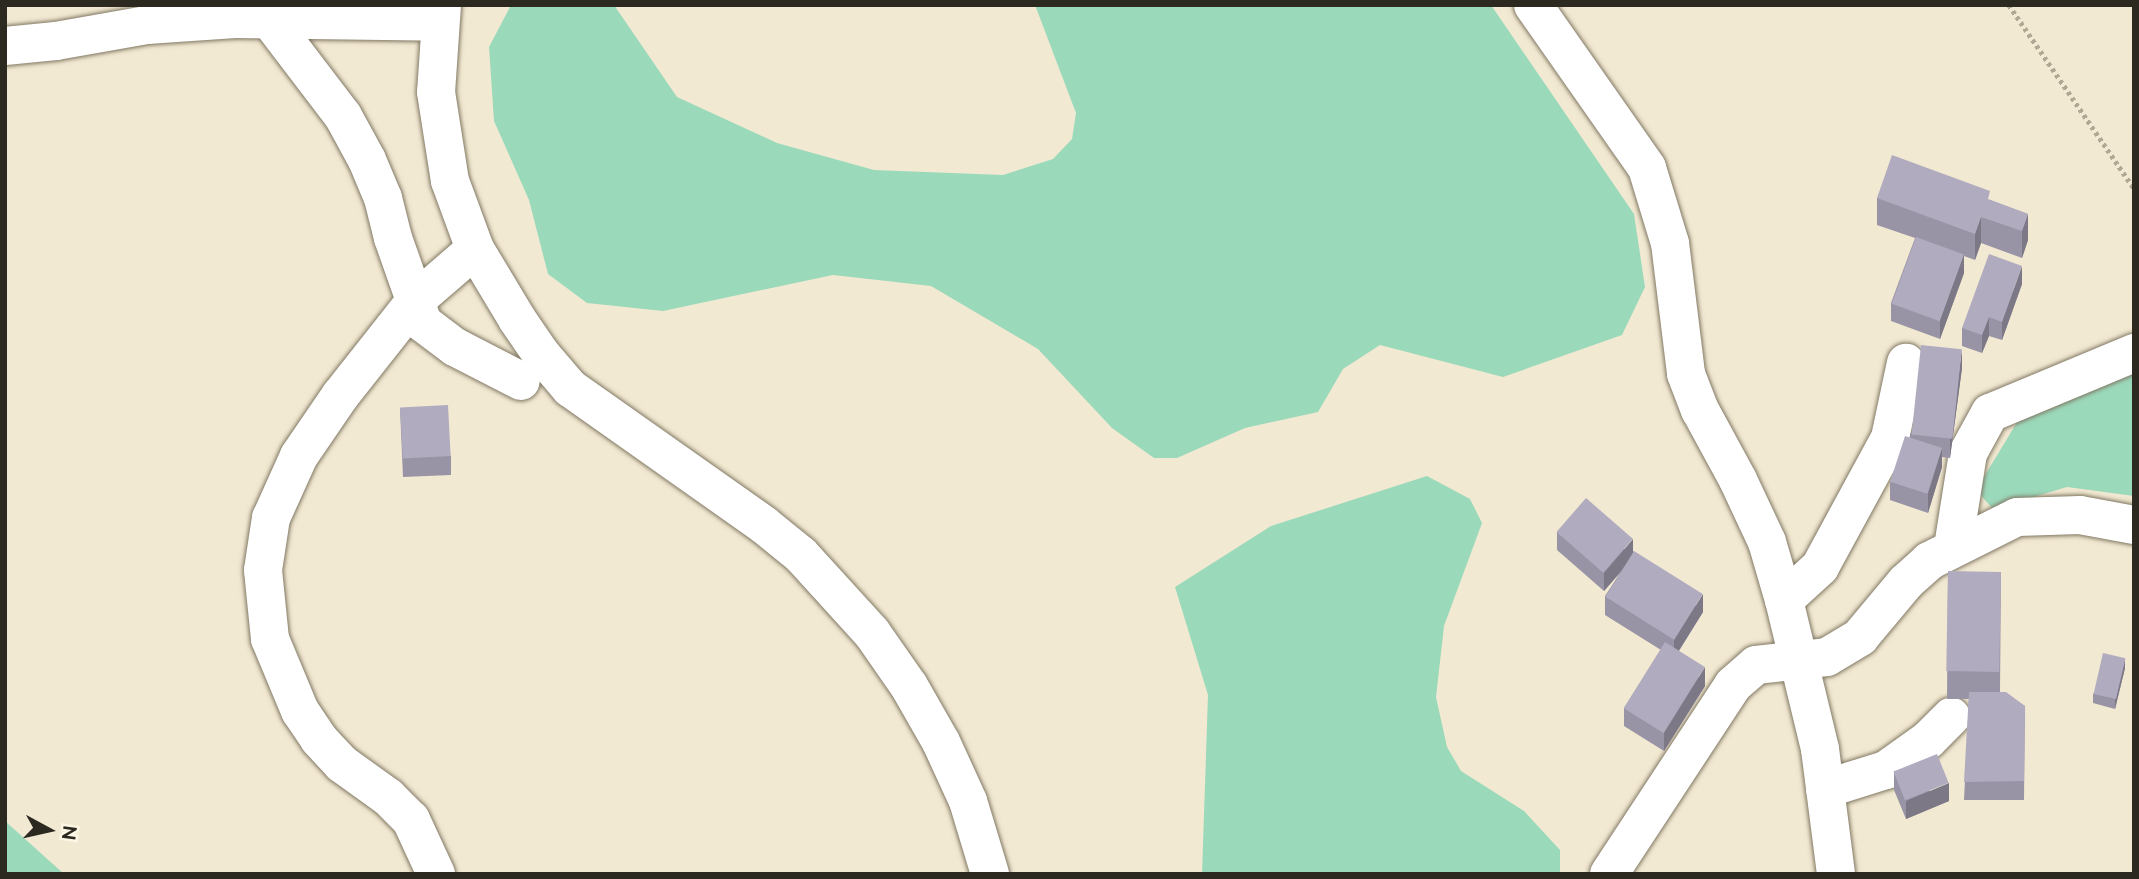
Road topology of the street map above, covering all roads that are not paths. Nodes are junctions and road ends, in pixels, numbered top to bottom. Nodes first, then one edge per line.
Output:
1 (1533, 5) edge
2 (441, 14) edge
3 (270, 19) junction
4 (5, 46) edge
5 (475, 249) junction
6 (415, 301) junction
7 (2134, 353) edge
8 (1906, 363) dead end
9 (521, 381) dead end
10 (2134, 524) edge
11 (1953, 547) junction
12 (1784, 600) junction
13 (1800, 661) junction
14 (1951, 717) dead end
15 (1825, 789) junction
16 (436, 874) edge
17 (990, 874) edge
18 (1609, 874) edge
19 (1836, 874) edge

1 - 12 street
2 - 3 street
2 - 5 street
3 - 4 street
3 - 6 street
5 - 6 street
5 - 17 street
6 - 9 street
6 - 16 street
7 - 11 street
8 - 12 street
10 - 11 street
11 - 13 street
12 - 13 street
13 - 15 street
13 - 18 street
14 - 15 street
15 - 19 street

